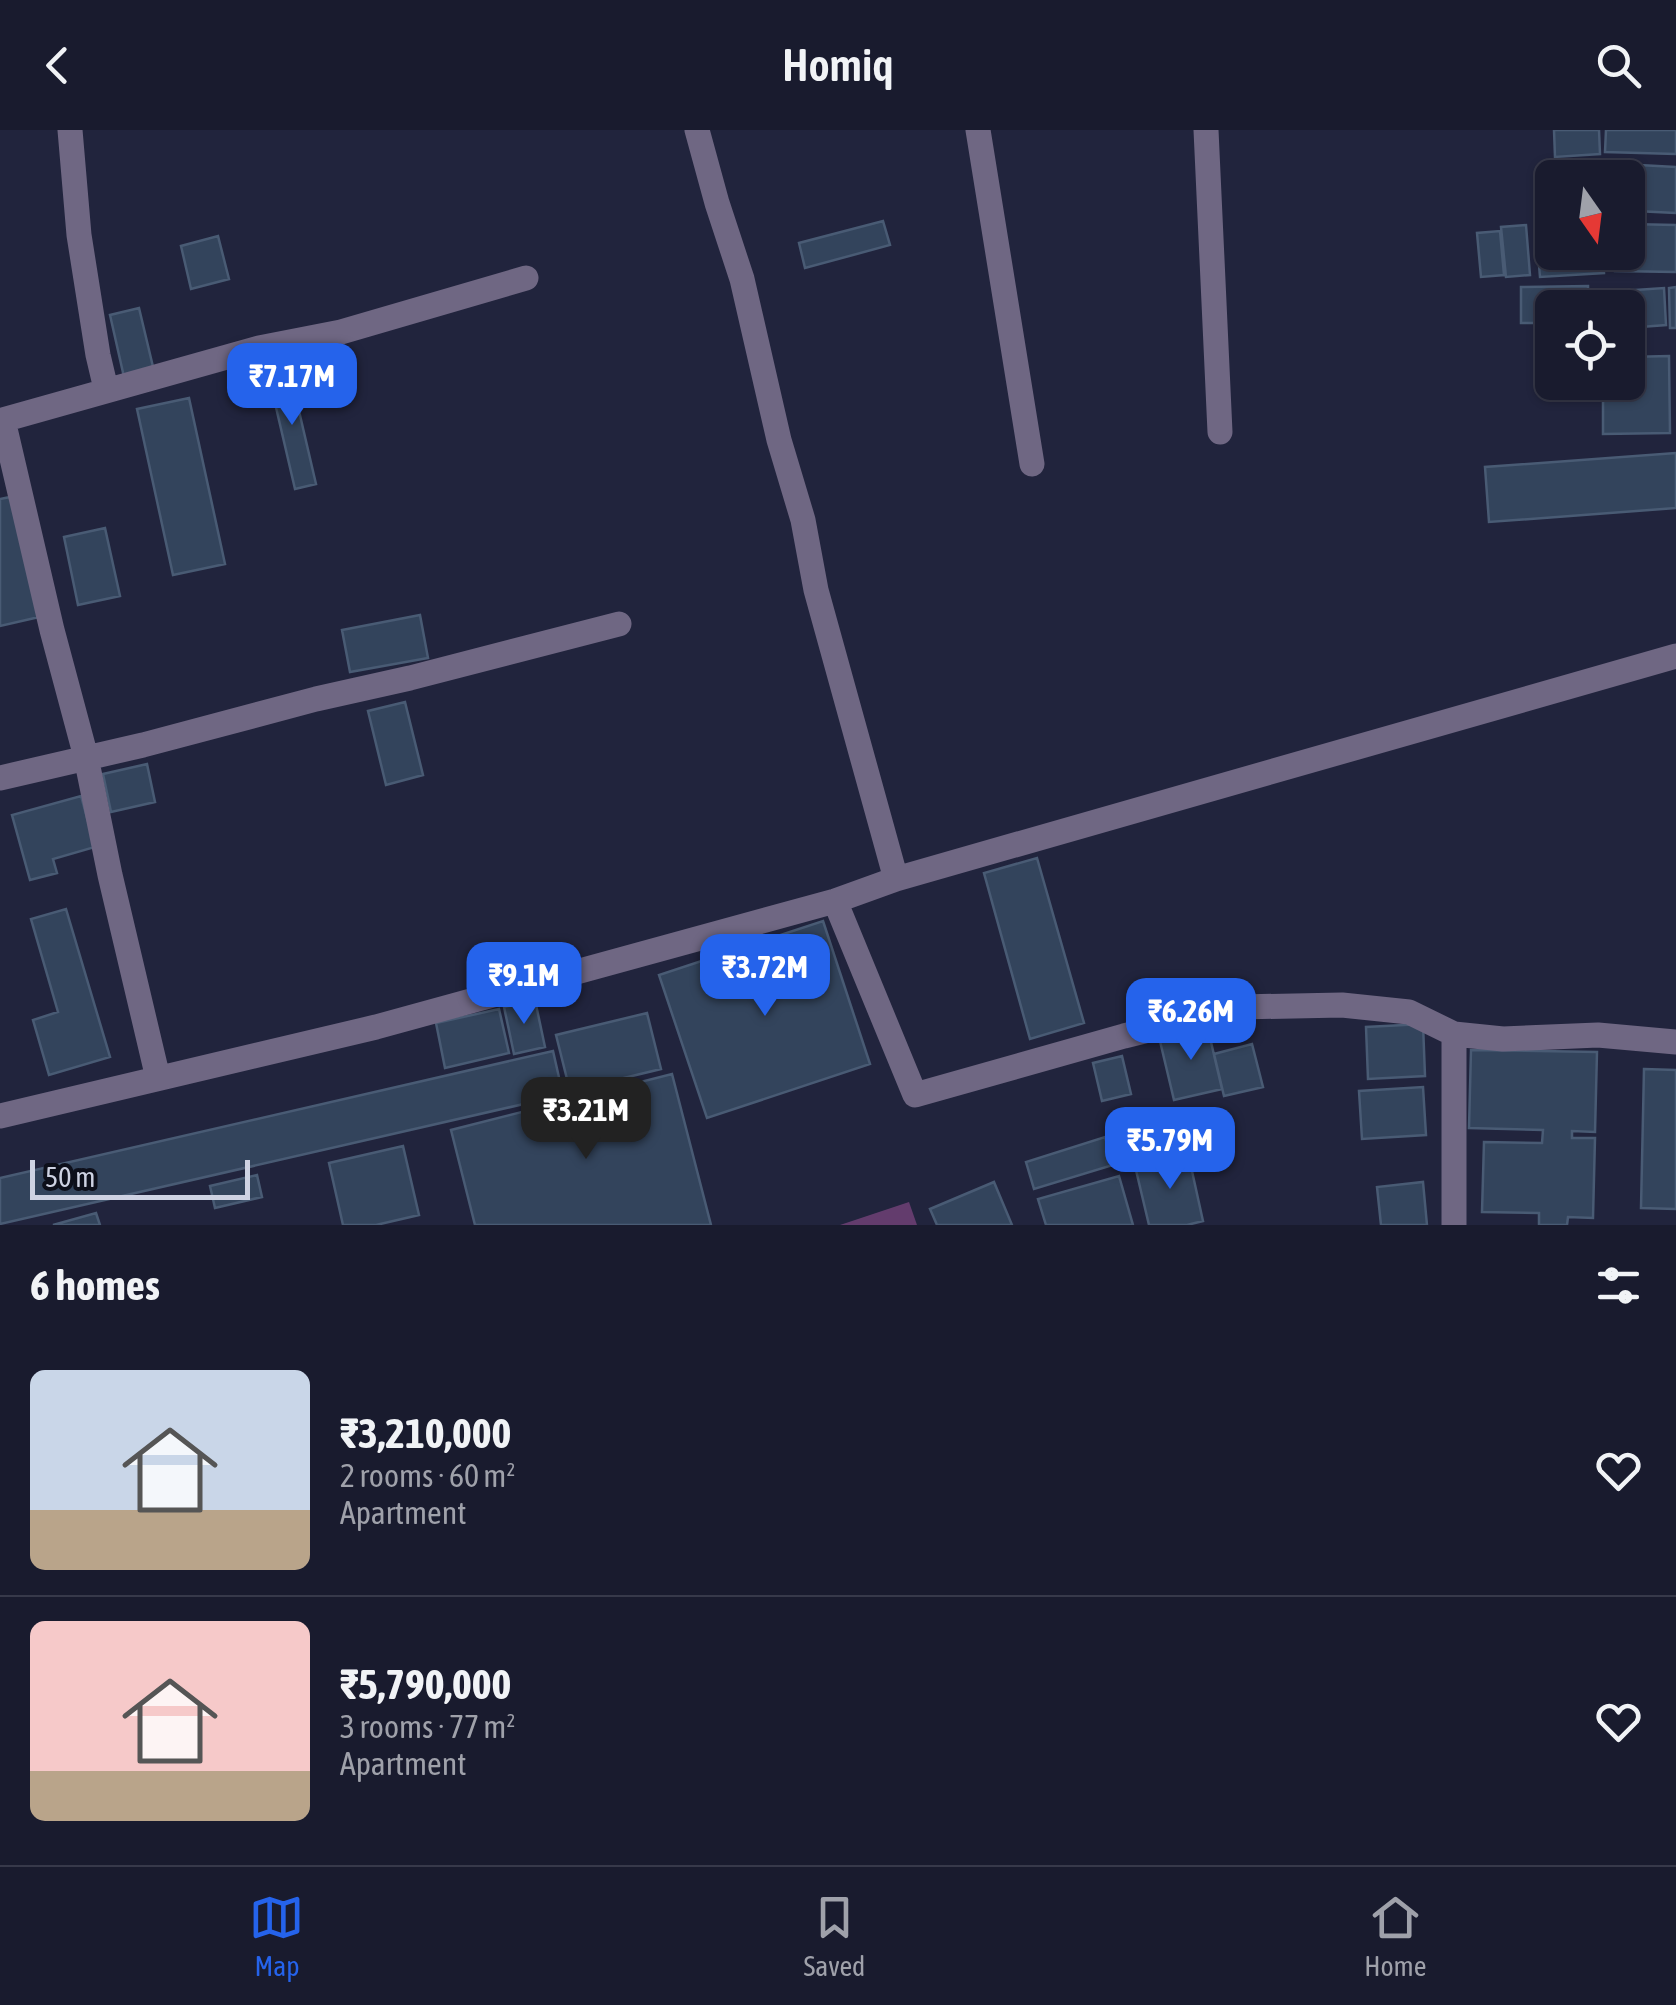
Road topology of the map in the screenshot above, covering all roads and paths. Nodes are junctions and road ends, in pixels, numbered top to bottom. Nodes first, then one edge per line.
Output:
1 (70, 130) edge
2 (698, 130) edge
3 (978, 130) edge
4 (1206, 130) edge
5 (526, 278) dead end
6 (106, 389) junction
7 (1220, 432) dead end
8 (1032, 464) dead end
9 (619, 624) dead end
10 (1676, 656) edge
11 (86, 757) junction
12 (0, 778) edge
13 (896, 879) junction
14 (835, 901) junction
15 (1454, 1034) junction
16 (1676, 1042) edge
17 (158, 1078) junction
18 (0, 1116) edge
19 (1454, 1225) edge

1 - 6 street
2 - 13 street
3 - 8 street
4 - 7 street
5 - 6 street
6 - 11 street
9 - 11 street
10 - 13 street
11 - 12 street
11 - 17 street
13 - 14 street
14 - 15 street
14 - 17 street
15 - 16 street
15 - 19 street
17 - 18 street

